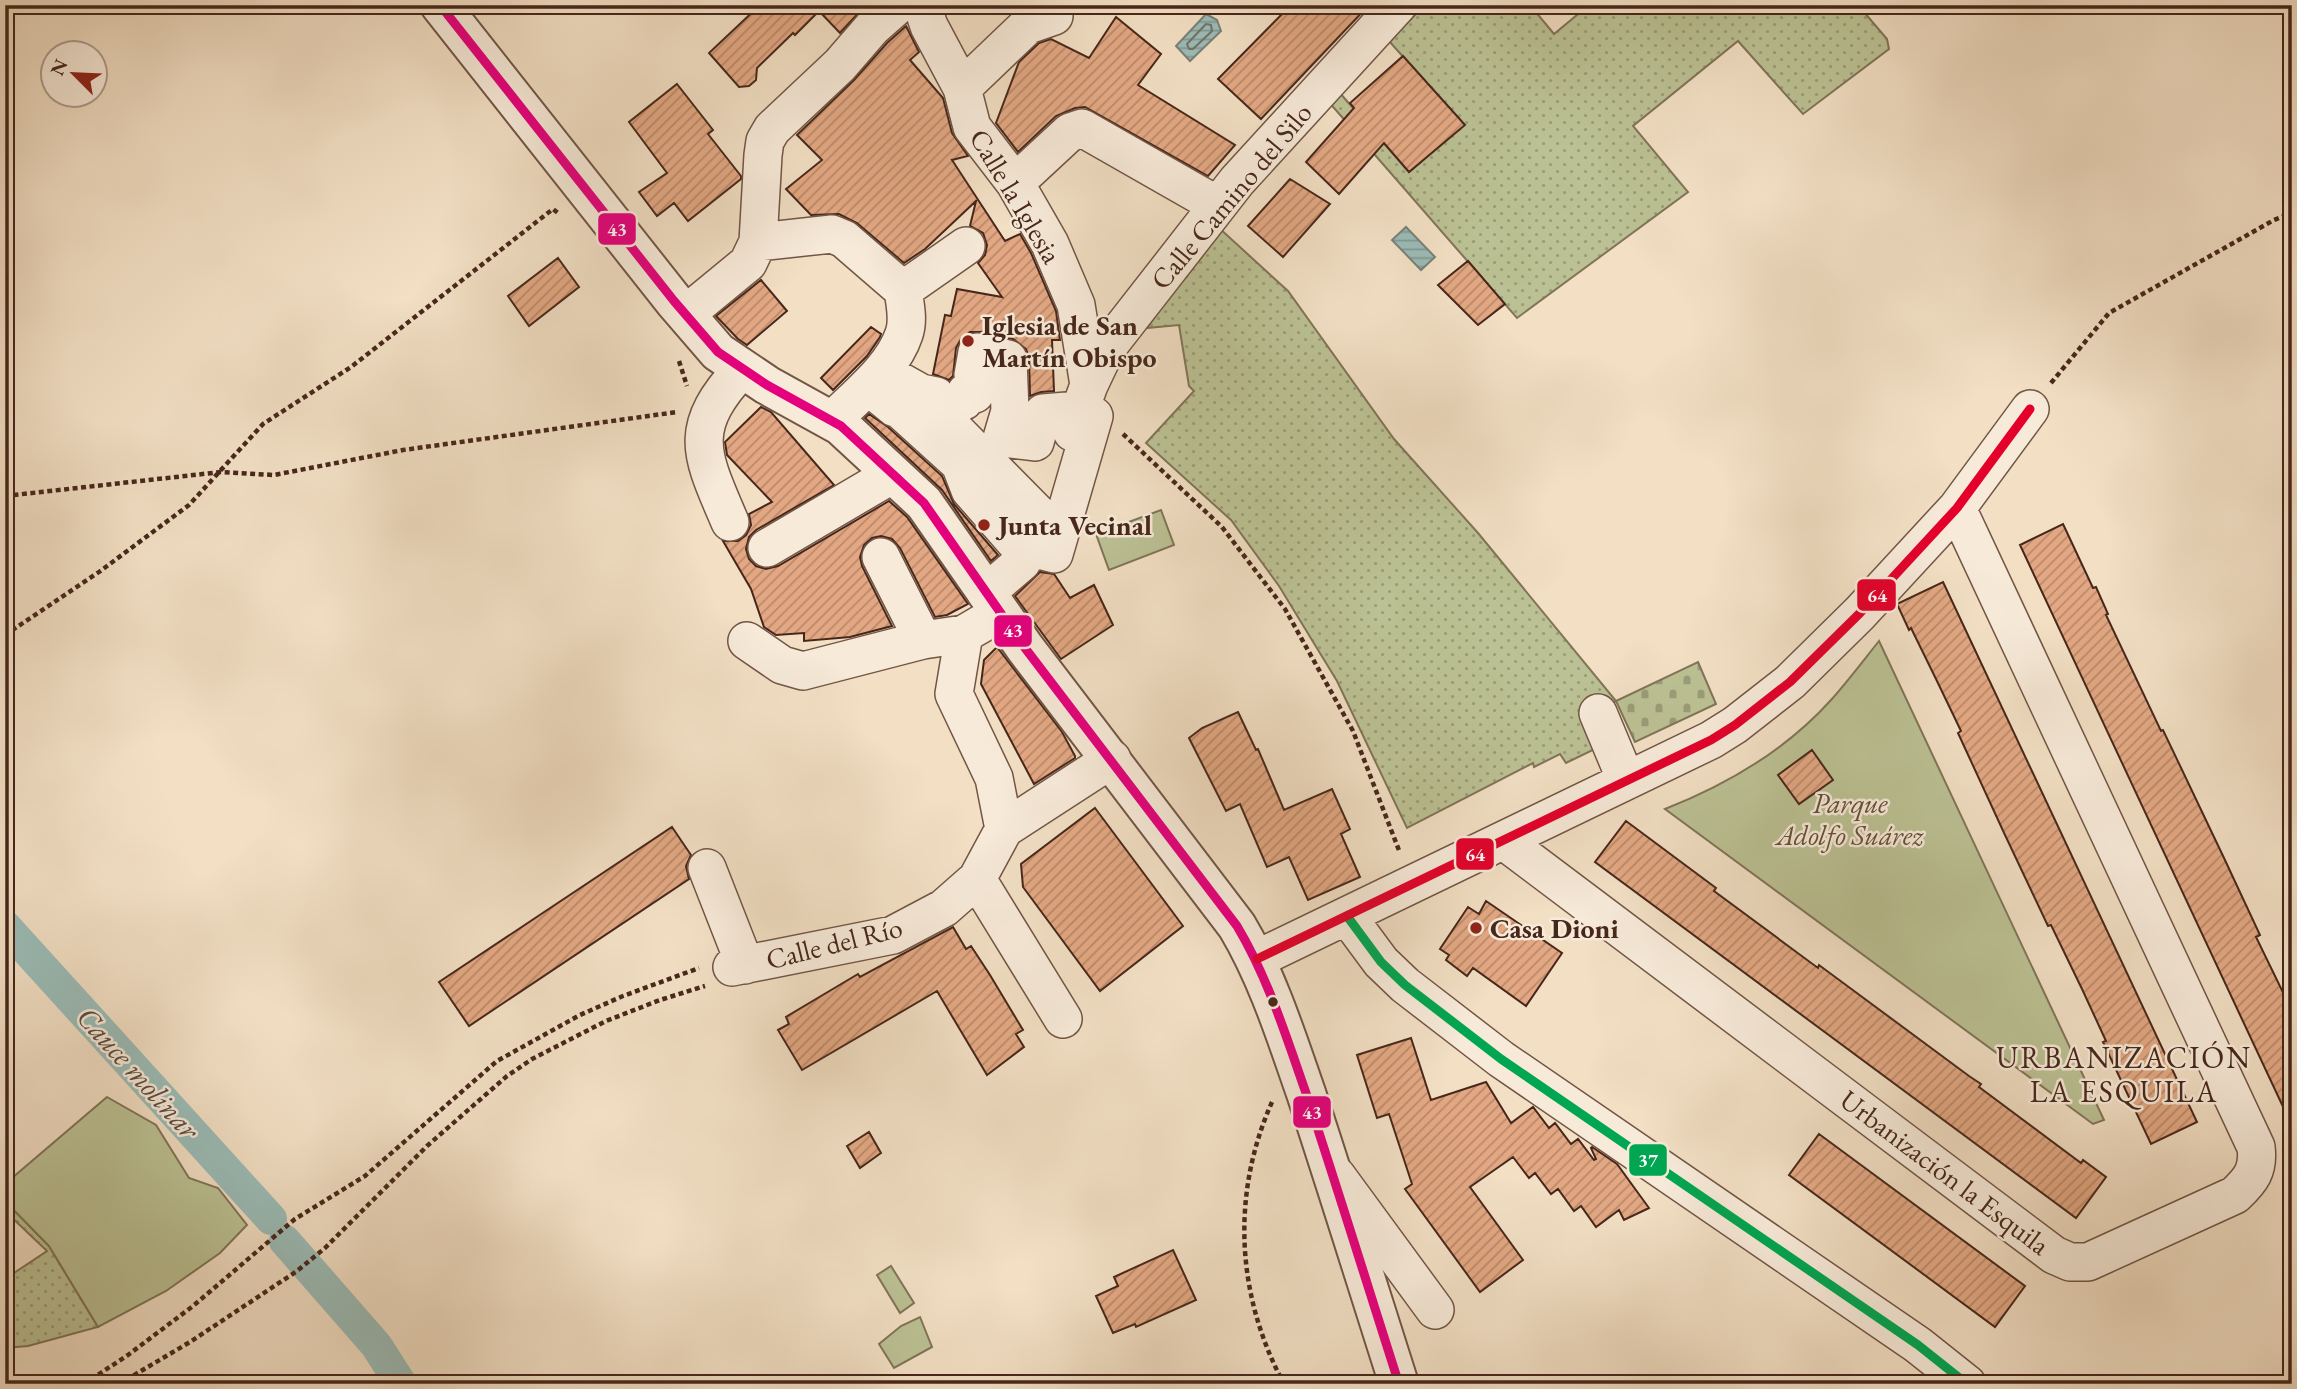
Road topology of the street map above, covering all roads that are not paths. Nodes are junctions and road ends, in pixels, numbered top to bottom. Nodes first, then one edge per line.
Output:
1 (440, 5) edge
2 (898, 5) edge
3 (922, 5) edge
4 (1398, 5) edge
5 (1054, 16) dead end
6 (962, 88) junction
7 (1015, 183) junction
8 (1217, 205) junction
9 (758, 242) junction
10 (966, 246) dead end
11 (903, 290) junction
12 (686, 314) junction
13 (742, 369) junction
14 (879, 378) junction
15 (1084, 398) junction
16 (2030, 409) road end
17 (832, 421) junction
18 (893, 474) junction
19 (1957, 508) junction
20 (730, 522) dead end
21 (1036, 533) junction
22 (767, 548) dead end
23 (881, 557) dead end
24 (993, 603) junction
25 (964, 634) junction
26 (923, 640) junction
27 (747, 641) dead end
28 (1598, 713) dead end
29 (1112, 760) junction
30 (1626, 780) junction
31 (1004, 829) junction
32 (1504, 841) junction
33 (707, 868) dead end
34 (977, 879) junction
35 (1347, 916) junction
36 (1257, 959) junction
37 (1063, 1019) dead end
38 (1332, 1169) junction
39 (1435, 1310) dead end
40 (1399, 1384) edge
41 (1968, 1384) edge

1 - 12 street
2 - 9 street
3 - 6 street, Calle la Iglesia
4 - 8 street, Calle Camino del Silo
5 - 6 street
6 - 7 street, Calle la Iglesia
7 - 8 street
7 - 15 street, Calle la Iglesia
8 - 15 street, Calle Camino del Silo
9 - 11 street
9 - 12 street
10 - 11 street
11 - 14 street
12 - 13 street
13 - 17 street
13 - 20 street
14 - 15 street
14 - 17 street
14 - 21 street
15 - 21 street, Calle la Iglesia
16 - 19 street
17 - 18 street
18 - 22 street
18 - 24 street
19 - 30 street
19 - 32 street, Urbanización la Esquila
21 - 24 street
23 - 26 street
24 - 25 street
24 - 29 street
25 - 26 street
25 - 31 street
26 - 27 street
28 - 30 street
29 - 31 street, Calle del Río
29 - 36 street
30 - 32 street
31 - 34 street, Calle del Río
32 - 35 street
33 - 34 street, Calle del Río
34 - 37 street
35 - 36 street
35 - 41 street
36 - 38 street
38 - 39 street
38 - 40 street

